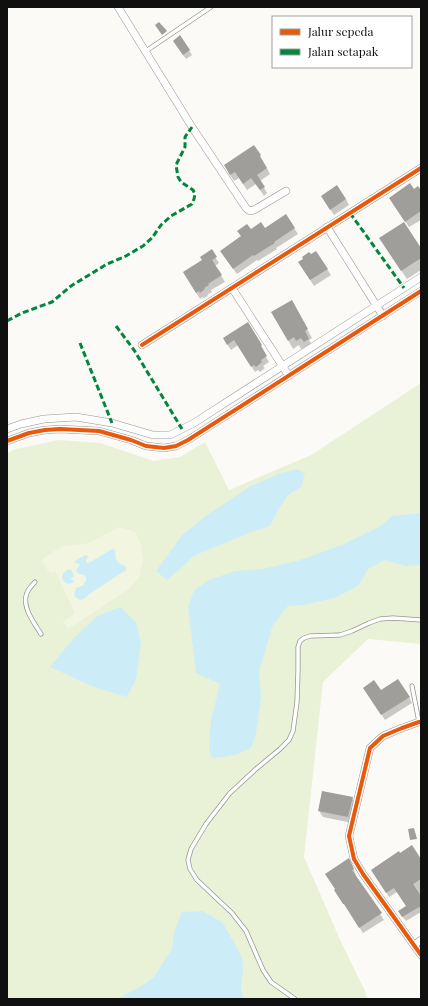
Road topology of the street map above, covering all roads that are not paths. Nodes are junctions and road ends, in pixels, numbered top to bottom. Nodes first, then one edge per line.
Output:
1 (118, 7) edge
2 (211, 7) edge
3 (146, 51) junction
4 (421, 168) edge
5 (286, 191) dead end
6 (327, 228) junction
7 (421, 277) edge
8 (232, 288) junction
9 (421, 291) edge
10 (377, 306) junction
11 (383, 316) junction
12 (142, 345) dead end
13 (282, 366) junction
14 (289, 376) junction
15 (7, 429) edge
16 (7, 441) edge
17 (35, 582) dead end
18 (421, 620) edge
19 (42, 634) dead end
20 (412, 686) dead end
21 (420, 722) edge
22 (421, 940) edge
23 (414, 945) junction
24 (421, 955) edge
25 (295, 999) edge

1 - 3 street
2 - 3 lane
3 - 5 street
4 - 6 street
6 - 8 street
6 - 10 street
7 - 10 street
8 - 12 street
8 - 13 street
9 - 11 street
10 - 11 street
10 - 13 street
11 - 14 street
13 - 14 street
13 - 15 street
14 - 16 street
17 - 19 lane
18 - 25 lane
20 - 21 lane
21 - 23 street
22 - 23 street
23 - 24 street

